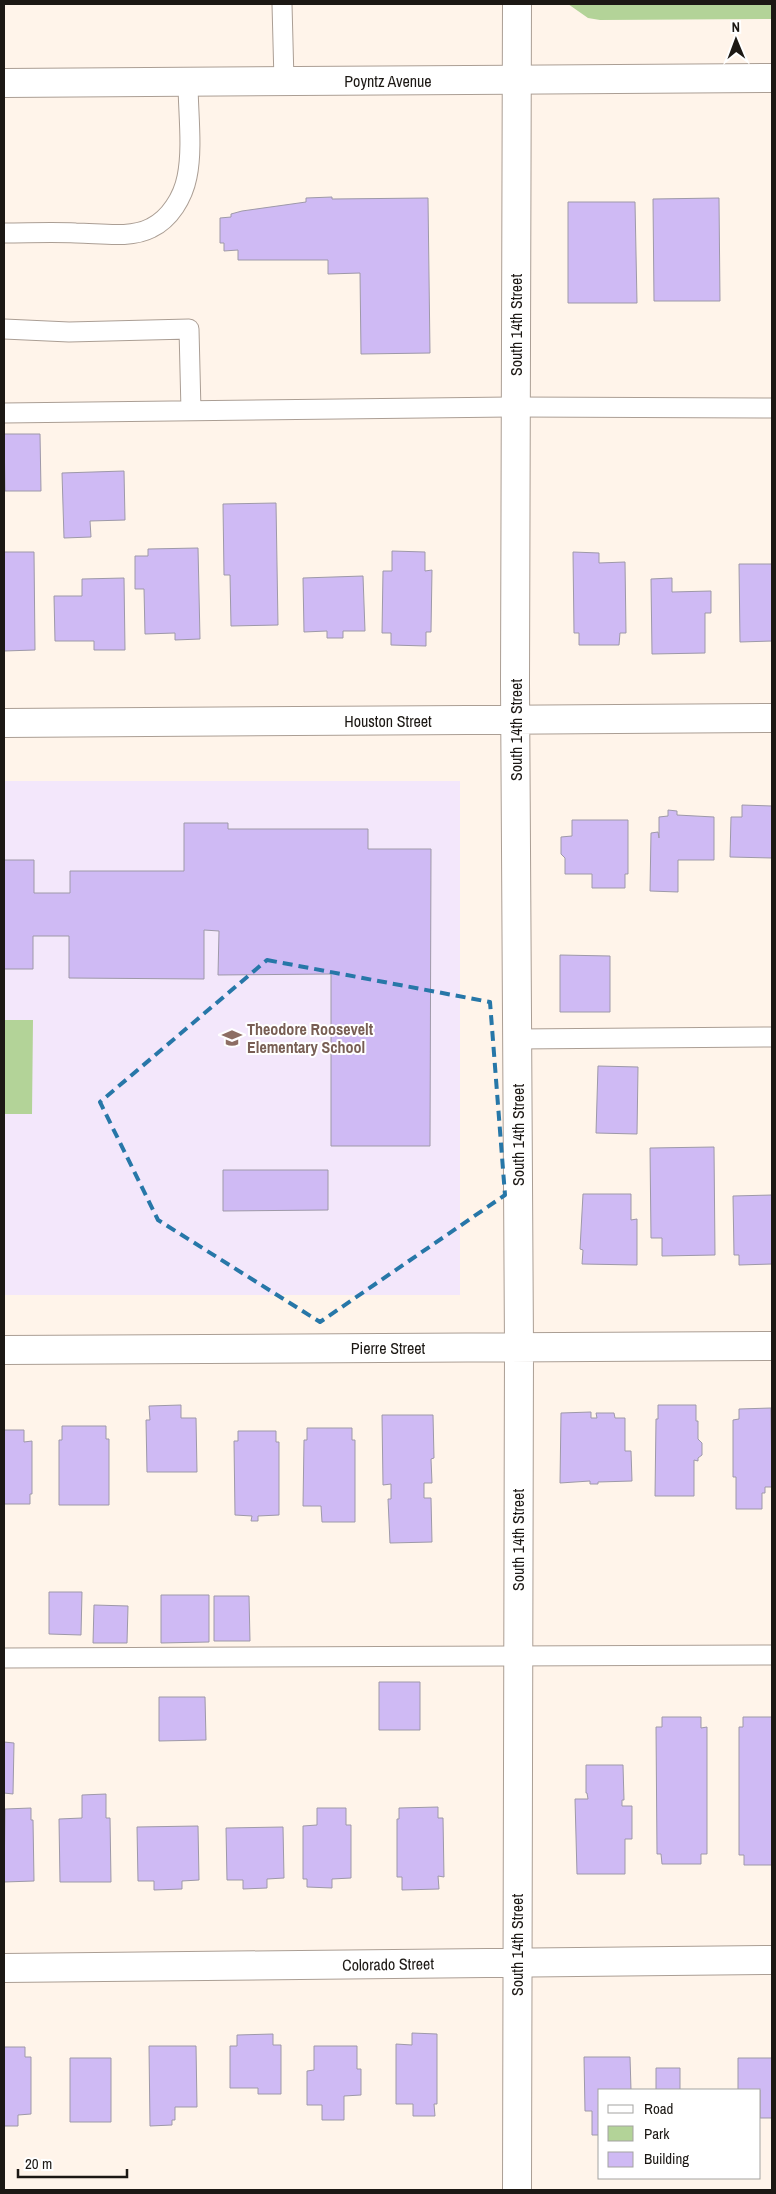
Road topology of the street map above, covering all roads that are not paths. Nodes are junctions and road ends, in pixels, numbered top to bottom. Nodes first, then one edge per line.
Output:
1 (282, 4) edge
2 (517, 4) edge
3 (772, 78) edge
4 (516, 80) junction
5 (284, 81) junction
6 (188, 82) junction
7 (4, 83) edge
8 (4, 233) edge
9 (4, 329) edge
10 (516, 407) junction
11 (772, 408) edge
12 (191, 411) junction
13 (4, 413) edge
14 (772, 718) edge
15 (516, 720) junction
16 (4, 723) edge
17 (772, 1037) edge
18 (517, 1039) junction
19 (772, 1346) edge
20 (519, 1348) junction
21 (4, 1350) edge
22 (772, 1655) edge
23 (517, 1657) junction
24 (4, 1658) edge
25 (772, 1960) edge
26 (517, 1963) junction
27 (4, 1968) edge
28 (517, 2190) edge

1 - 5 lane
2 - 4 street, South 14th Street
3 - 4 street, Poyntz Avenue
4 - 5 street, Poyntz Avenue
4 - 10 street, South 14th Street
5 - 6 street, Poyntz Avenue
6 - 7 street, Poyntz Avenue
6 - 8 lane
9 - 12 lane
10 - 11 lane
10 - 12 lane
10 - 15 street, South 14th Street
12 - 13 lane
14 - 15 street, Houston Street
15 - 16 street, Houston Street
15 - 18 street, South 14th Street
17 - 18 lane
18 - 20 street, South 14th Street
19 - 20 street, Pierre Street
20 - 21 street, Pierre Street
20 - 23 street, South 14th Street
22 - 23 lane
23 - 24 lane
23 - 26 street, South 14th Street
25 - 26 street, Colorado Street
26 - 27 street, Colorado Street
26 - 28 street, South 14th Street

